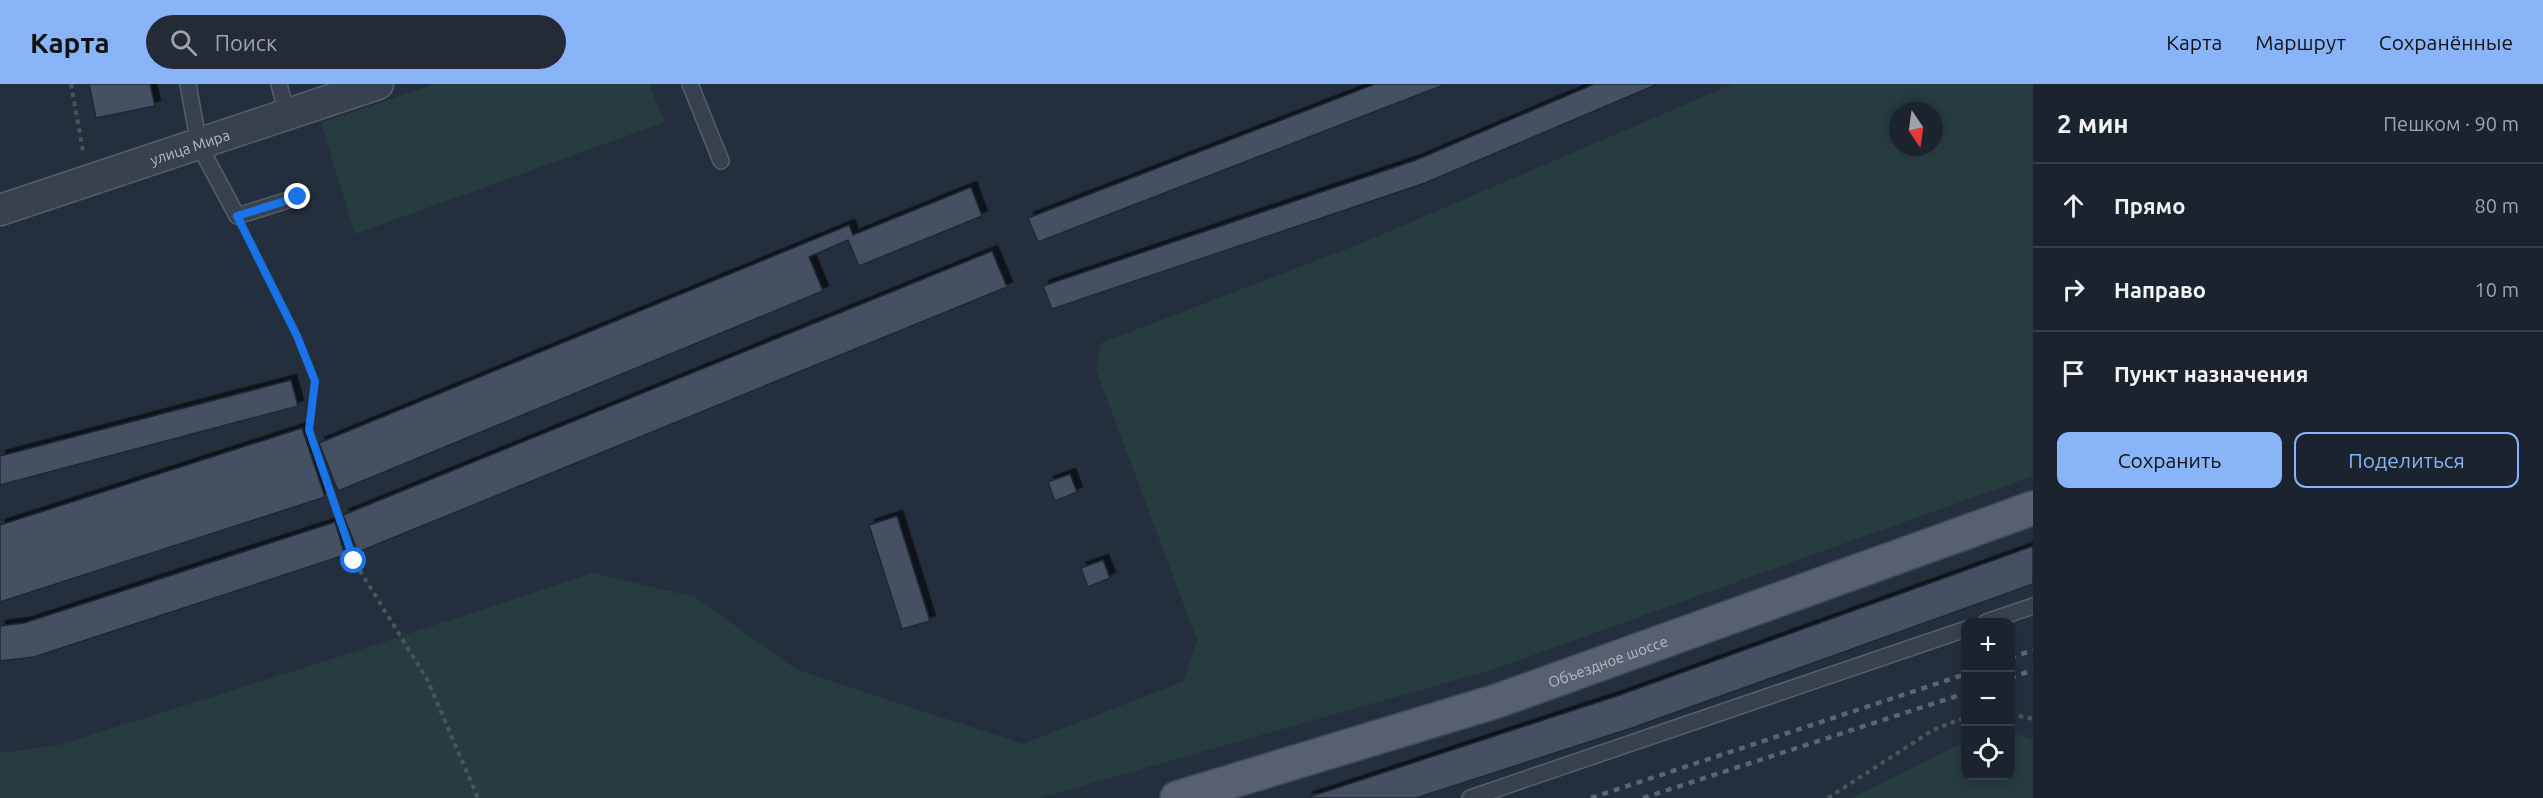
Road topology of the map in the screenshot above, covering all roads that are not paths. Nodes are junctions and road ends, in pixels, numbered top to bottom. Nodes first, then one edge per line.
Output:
1 (188, 84) edge
2 (279, 84) edge
3 (378, 84) edge
4 (690, 84) edge
5 (286, 115) junction
6 (199, 145) junction
7 (721, 161) dead end
8 (298, 197) dead end
9 (0, 210) edge
10 (2033, 508) edge
11 (2033, 606) edge
12 (1998, 618) edge
13 (1961, 630) edge
14 (1177, 798) edge
15 (1470, 798) edge

1 - 6 lane
2 - 5 lane
3 - 5 street, улица Мира
4 - 7 lane
5 - 6 street, улица Мира
6 - 8 lane
6 - 9 street, улица Мира
10 - 14 main road, Объездное шоссе
11 - 12 lane
13 - 15 lane

